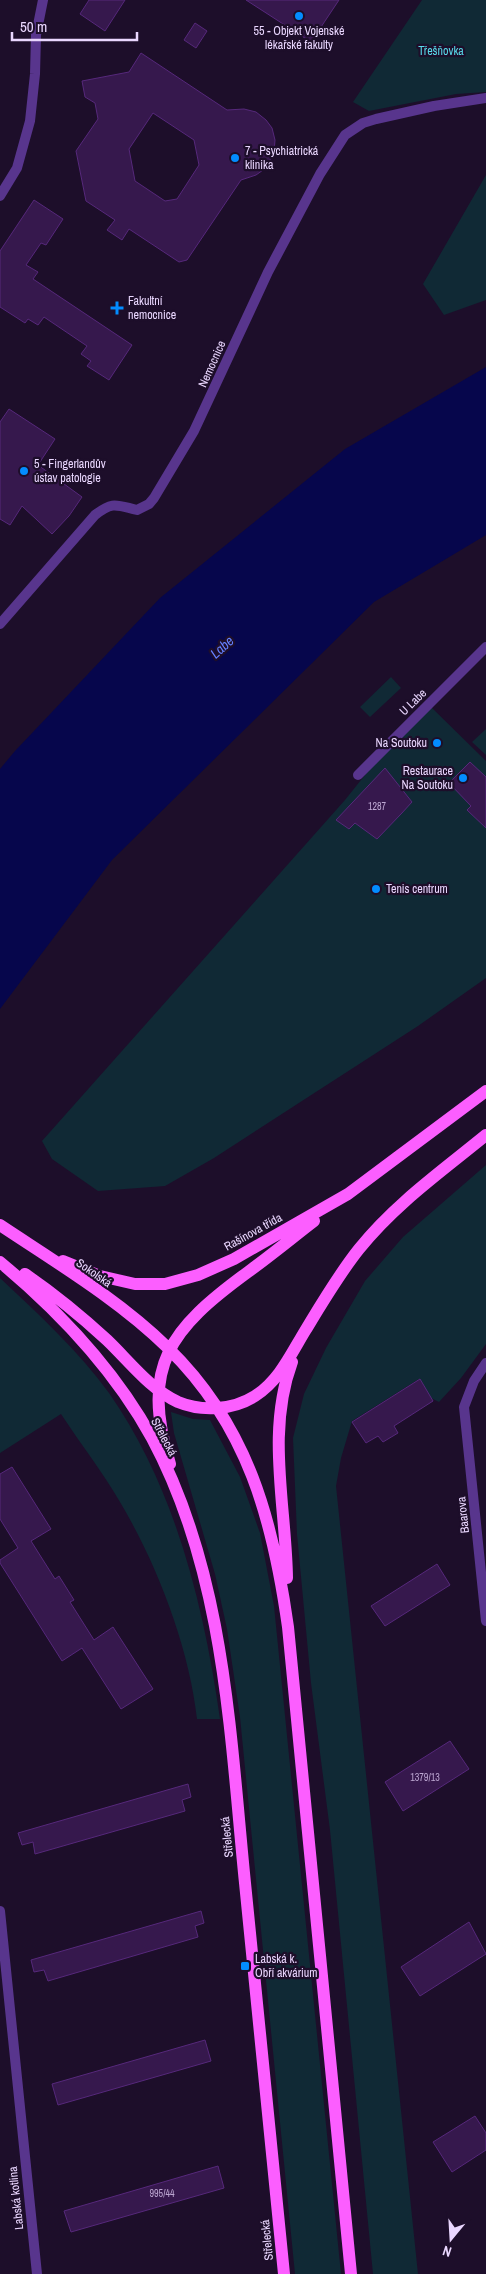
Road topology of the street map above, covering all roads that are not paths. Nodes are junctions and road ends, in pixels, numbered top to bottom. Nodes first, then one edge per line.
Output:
1 (43, 0) edge
2 (486, 98) edge
3 (0, 196) edge
4 (0, 624) edge
5 (486, 647) edge
6 (358, 775) dead end
7 (486, 1091) edge
8 (486, 1135) edge
9 (348, 1194) junction
10 (3, 1227) edge
11 (0, 1260) edge
12 (306, 1330) junction
13 (169, 1349) junction
14 (486, 1363) edge
15 (158, 1390) junction
16 (217, 1408) junction
17 (190, 1528) junction
18 (486, 1621) edge
19 (288, 1627) junction
20 (0, 1911) edge
21 (36, 2274) edge
22 (284, 2274) edge
23 (351, 2274) edge

1 - 3 street
2 - 4 street, Nemocnice
5 - 6 street, U Labe
7 - 9 main road, Rašínova třída
8 - 12 main road
9 - 10 main road, Rašínova třída
9 - 13 main road
10 - 13 main road, Sokolská
11 - 15 main road
11 - 17 main road, Střelecká
12 - 16 main road
12 - 19 main road
13 - 15 main road
13 - 16 main road, Sokolská
14 - 18 street, Baarova
15 - 16 main road
15 - 17 main road
16 - 19 main road
17 - 22 main road, Střelecká
19 - 23 main road
20 - 21 street, Labská kotlina

